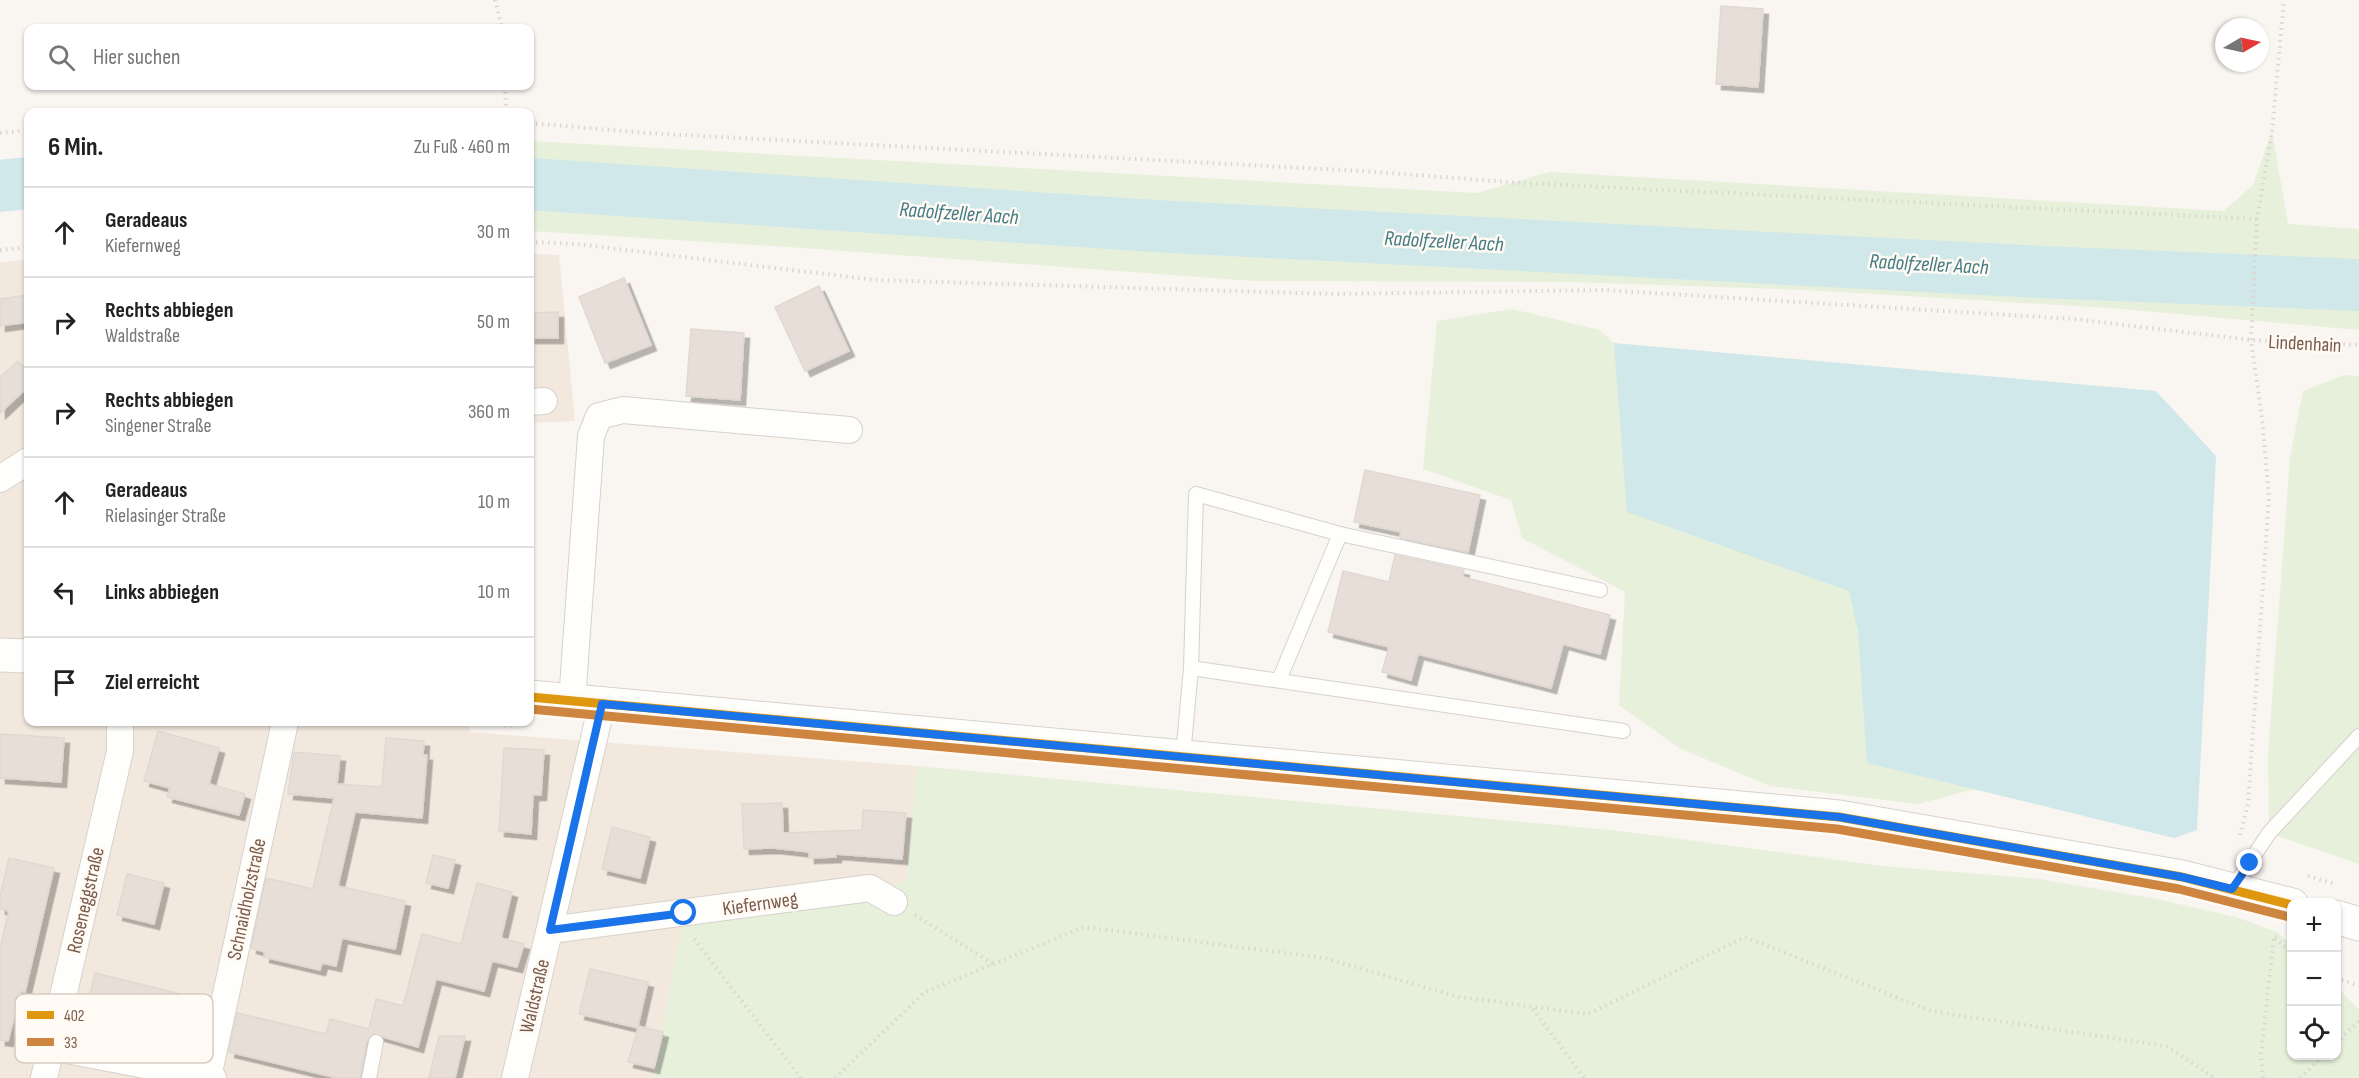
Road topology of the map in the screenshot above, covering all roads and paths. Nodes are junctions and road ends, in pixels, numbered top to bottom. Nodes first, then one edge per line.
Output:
1 (495, 0) edge
2 (2284, 0) edge
3 (501, 24) edge
4 (505, 90) edge
5 (506, 108) edge
6 (534, 123) edge
7 (24, 130) edge
8 (0, 133) edge
9 (2257, 219) junction
10 (534, 242) edge
11 (24, 247) edge
12 (0, 250) edge
13 (2251, 340) junction
14 (2359, 345) edge
15 (849, 430) dead end
16 (24, 464) edge
17 (0, 479) edge
18 (1340, 534) junction
19 (1600, 590) dead end
20 (0, 655) edge
21 (24, 656) edge
22 (1191, 668) junction
23 (1280, 680) junction
24 (534, 697) edge
25 (587, 703) junction
26 (120, 726) edge
27 (284, 726) edge
28 (1623, 731) dead end
29 (2359, 736) edge
30 (1183, 756) junction
31 (2238, 844) dead end
32 (2232, 889) junction
33 (894, 902) joint
34 (2287, 904) edge
35 (684, 913) junction
36 (2341, 918) edge
37 (2359, 924) edge
38 (550, 930) junction
39 (2274, 936) dead end
40 (993, 965) junction
41 (2341, 979) edge
42 (2359, 986) edge
43 (63, 994) edge
44 (1533, 1008) junction
45 (2359, 1021) edge
46 (2341, 1039) edge
47 (376, 1042) dead end
48 (2319, 1060) edge
49 (47, 1063) edge
50 (136, 1063) edge
51 (213, 1063) edge
52 (210, 1077) edge
53 (44, 1078) edge
54 (369, 1078) edge
55 (515, 1078) edge
56 (801, 1078) edge
57 (835, 1078) edge
58 (1584, 1078) edge
59 (2214, 1078) edge
60 (2263, 1078) edge
61 (2300, 1078) edge

1 - 3 path
2 - 9 path
4 - 5 path
6 - 9 path
7 - 8 path
9 - 13 path
10 - 13 path, Lindenhain
11 - 12 path
13 - 14 path, Lindenhain
13 - 31 path
15 - 25 street, Waldstraße
16 - 17 street
18 - 19 lane
18 - 22 lane
18 - 23 lane
20 - 21 main road
22 - 23 lane
22 - 30 lane
23 - 28 lane
24 - 25 main road
25 - 30 main road
25 - 38 street, Waldstraße
26 - 43 street, Roseneggstraße
27 - 51 street, Schnaidholzstraße
29 - 32 lane
30 - 32 main road
32 - 34 main road
33 - 35 street, Kiefernweg
33 - 40 path
35 - 38 street, Kiefernweg
35 - 56 path
36 - 37 main road
38 - 55 street, Waldstraße
39 - 60 path
40 - 44 path
40 - 57 path
41 - 42 path
44 - 58 path
44 - 59 path
45 - 46 path
47 - 54 lane
48 - 61 path
49 - 53 street, Roseneggstraße
50 - 52 street, Schnaidholzstraße

